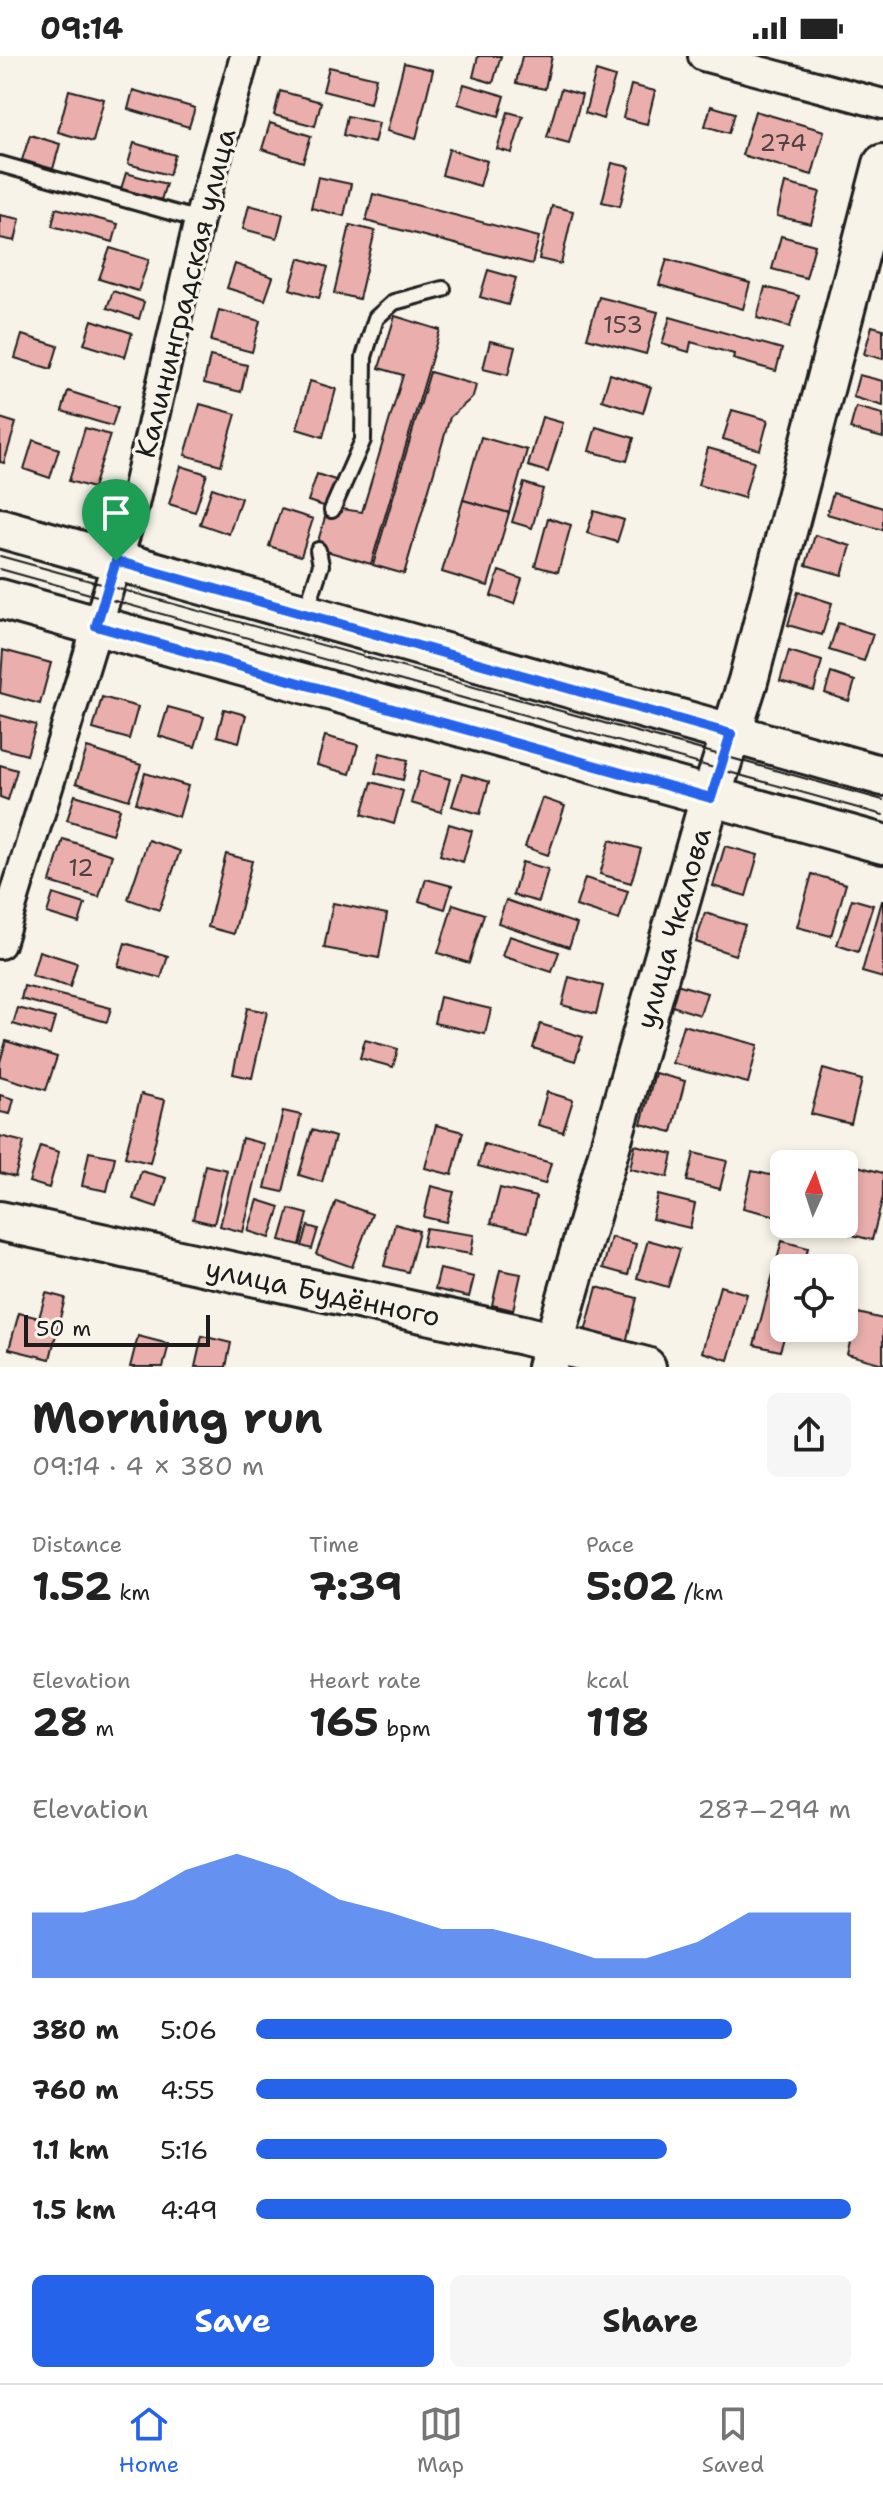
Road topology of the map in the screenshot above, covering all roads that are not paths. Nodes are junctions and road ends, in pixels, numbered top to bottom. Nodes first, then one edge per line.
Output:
1 (245, 56) edge
2 (703, 56) edge
3 (883, 104) edge
4 (0, 164) edge
5 (883, 164) edge
6 (199, 220) junction
7 (443, 289) dead end
8 (332, 510) dead end
9 (0, 528) edge
10 (318, 550) dead end
11 (116, 561) junction
12 (0, 599) edge
13 (305, 614) junction
14 (96, 626) junction
15 (731, 734) junction
16 (883, 776) edge
17 (711, 798) junction
18 (883, 844) edge
19 (0, 944) edge
20 (0, 1221) edge
21 (551, 1355) edge
22 (646, 1367) edge

1 - 6 street, Калининградская улица
2 - 3 street
4 - 6 lane
5 - 15 street, улица Чкалова
6 - 11 street, Калининградская улица
7 - 8 lane
9 - 11 street
10 - 13 lane
11 - 13 street
11 - 14 street, Калининградская улица
12 - 14 street
13 - 15 street
14 - 17 street
14 - 19 street, Калининградская улица
15 - 16 street
15 - 17 street, улица Чкалова
17 - 18 street
17 - 21 street, улица Чкалова
20 - 21 street, улица Будённого
21 - 22 street, улица Будённого

